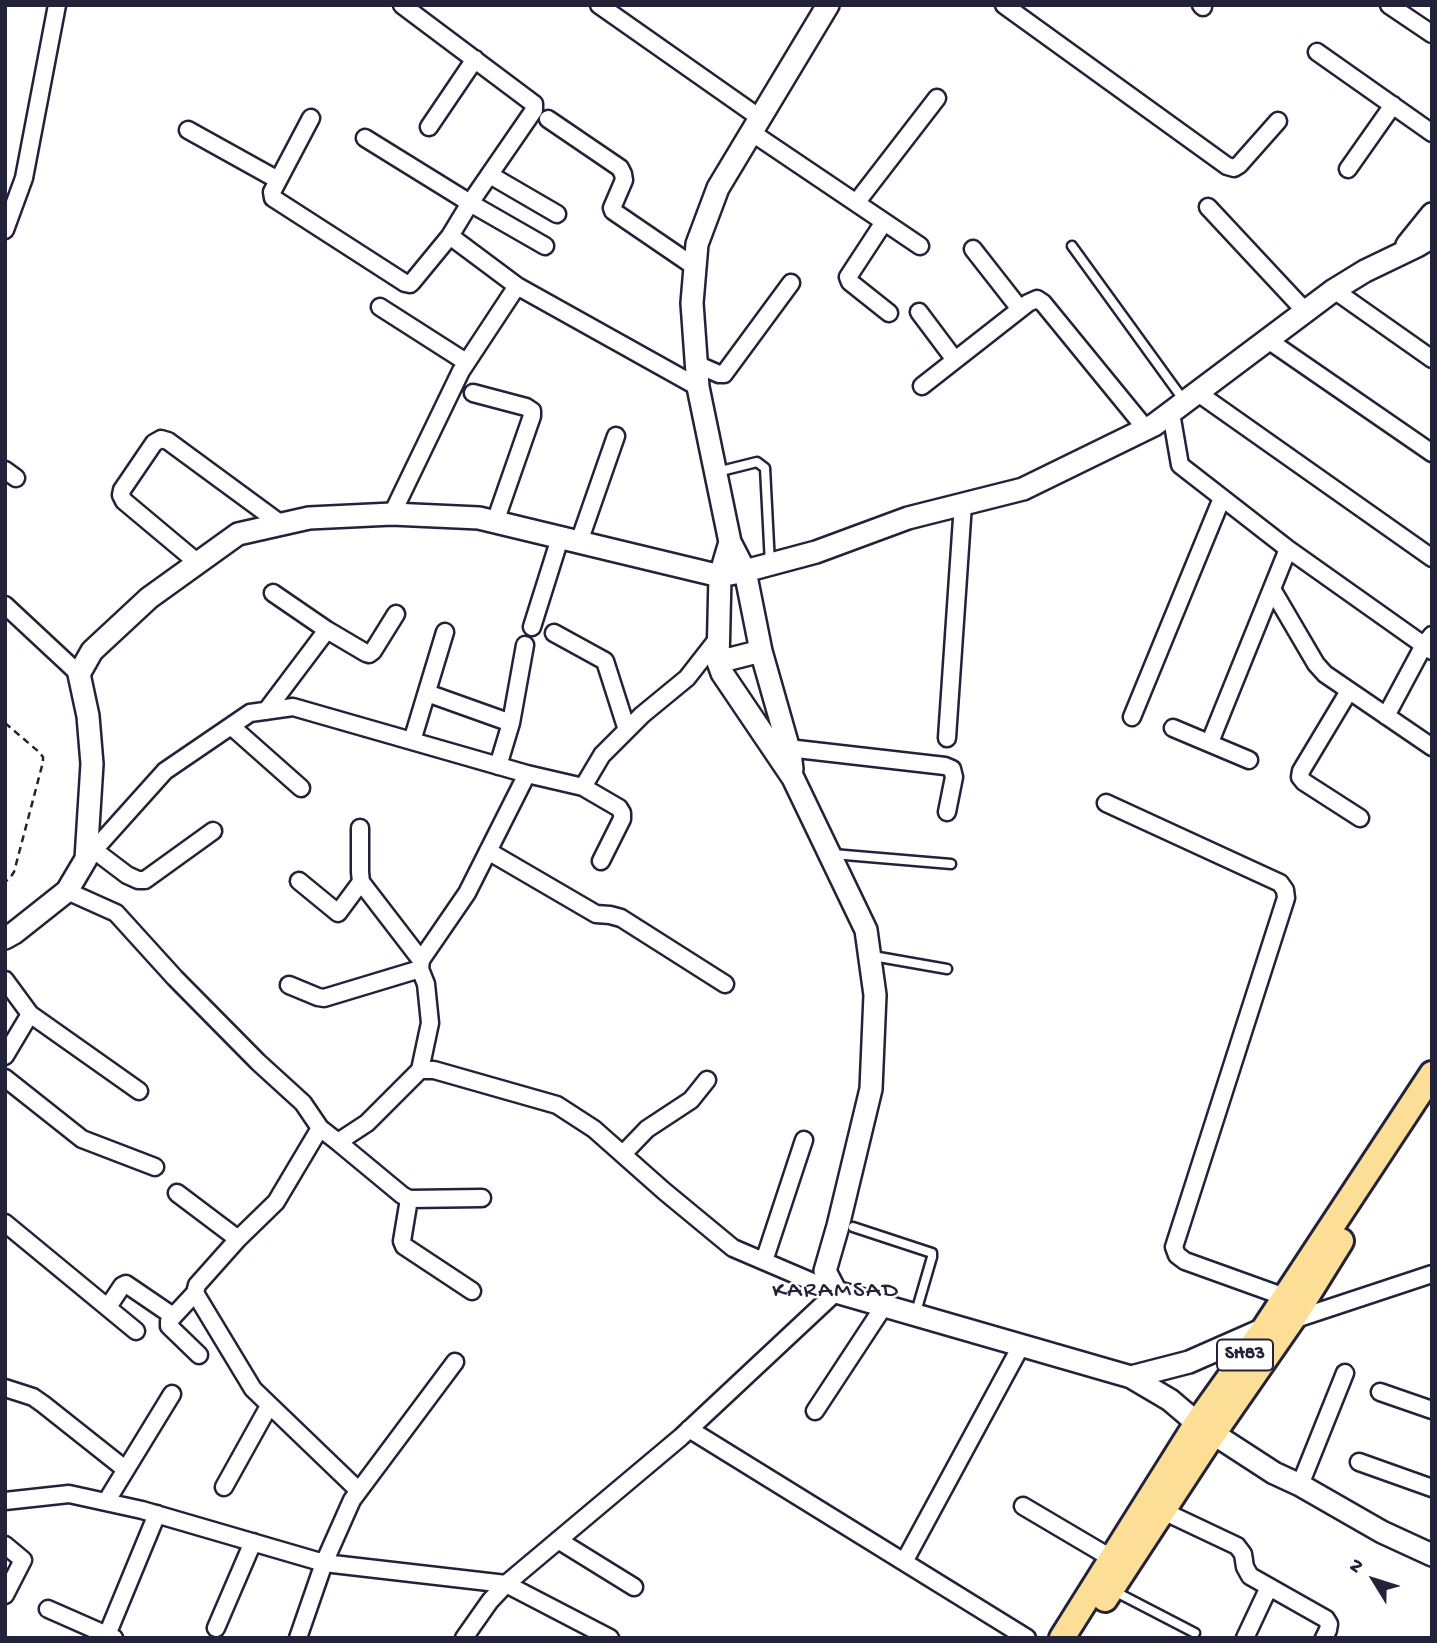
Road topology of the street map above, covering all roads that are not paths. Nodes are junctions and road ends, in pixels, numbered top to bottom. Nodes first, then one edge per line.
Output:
1 (57, 5) edge
2 (402, 5) edge
3 (599, 5) edge
4 (828, 5) edge
5 (1004, 5) edge
6 (1389, 5) edge
7 (1432, 34) edge
8 (1317, 52) dead end
9 (475, 59) junction
10 (937, 98) dead end
11 (1393, 106) junction
12 (311, 118) dead end
13 (548, 119) dead end
14 (1278, 121) dead end
15 (756, 125) junction
16 (429, 127) dead end
17 (188, 130) dead end
18 (1432, 133) edge
19 (365, 138) dead end
20 (1348, 169) dead end
21 (489, 175) junction
22 (278, 180) junction
23 (470, 203) junction
24 (856, 203) junction
25 (1208, 206) dead end
26 (557, 214) dead end
27 (1432, 214) edge
28 (884, 222) junction
29 (5, 230) edge
30 (450, 236) junction
31 (545, 246) dead end
32 (920, 246) dead end
33 (1072, 246) dead end
34 (973, 249) dead end
35 (1420, 249) edge
36 (695, 267) junction
37 (791, 283) dead end
38 (517, 286) junction
39 (1335, 290) junction
40 (380, 307) dead end
41 (1020, 309) junction
42 (919, 312) dead end
43 (1306, 312) junction
44 (889, 313) dead end
45 (1268, 340) junction
46 (1432, 359) edge
47 (955, 360) junction
48 (466, 362) junction
49 (696, 364) junction
50 (922, 386) dead end
51 (698, 387) junction
52 (473, 393) dead end
53 (1185, 403) junction
54 (1146, 429) junction
55 (616, 436) dead end
56 (1432, 453) edge
57 (716, 472) junction
58 (1222, 498) junction
59 (962, 504) junction
60 (392, 514) junction
61 (495, 522) junction
62 (281, 524) junction
63 (570, 540) junction
64 (730, 542) junction
65 (1288, 549) junction
66 (1432, 558) edge
67 (198, 563) junction
68 (771, 564) junction
69 (745, 571) junction
70 (720, 576) junction
71 (1272, 589) junction
72 (273, 593) dead end
73 (5, 605) edge
74 (396, 614) dead end
75 (531, 627) dead end
76 (327, 630) junction
77 (445, 632) dead end
78 (555, 633) dead end
79 (719, 637) junction
80 (1429, 644) edge
81 (524, 645) dead end
82 (761, 651) junction
83 (718, 662) junction
84 (79, 674) junction
85 (768, 677) junction
86 (733, 690) junction
87 (1349, 691) junction
88 (427, 693) junction
89 (266, 711) junction
90 (1386, 716) junction
91 (1132, 717) dead end
92 (511, 723) junction
93 (232, 726) junction
94 (1173, 728) dead end
95 (627, 730) junction
96 (947, 738) dead end
97 (412, 741) junction
98 (1210, 742) junction
99 (1432, 747) edge
100 (788, 748) junction
101 (1249, 760) dead end
102 (498, 766) junction
103 (527, 774) junction
104 (793, 778) junction
105 (583, 787) junction
106 (301, 788) dead end
107 (1106, 803) dead end
108 (947, 813) dead end
109 (1360, 818) dead end
110 (360, 828) dead end
111 (213, 831) dead end
112 (488, 850) junction
113 (830, 854) junction
114 (90, 855) junction
115 (601, 860) dead end
116 (951, 864) dead end
117 (299, 881) dead end
118 (361, 882) junction
119 (67, 891) junction
120 (5, 938) edge
121 (870, 955) junction
122 (420, 964) junction
123 (947, 969) dead end
124 (5, 980) edge
125 (725, 984) dead end
126 (289, 985) dead end
127 (30, 1014) junction
128 (5, 1056) edge
129 (420, 1070) junction
130 (1432, 1074) edge
131 (5, 1078) edge
132 (707, 1080) dead end
133 (139, 1091) dead end
134 (1432, 1102) edge
135 (320, 1128) junction
136 (804, 1140) dead end
137 (338, 1142) junction
138 (623, 1154) junction
139 (155, 1167) dead end
140 (177, 1193) dead end
141 (482, 1198) dead end
142 (409, 1199) junction
143 (5, 1223) edge
144 (853, 1227) dead end
145 (238, 1239) junction
146 (764, 1261) junction
147 (1432, 1274) edge
148 (472, 1291) dead end
149 (836, 1292) junction
150 (195, 1293) junction
151 (884, 1306) junction
152 (108, 1307) junction
153 (1289, 1308) junction
154 (915, 1315) junction
155 (173, 1316) junction
156 (1264, 1329) junction
157 (136, 1331) dead end
158 (1021, 1346) junction
159 (198, 1356) dead end
160 (455, 1362) dead end
161 (1345, 1373) dead end
162 (1130, 1377) junction
163 (5, 1388) edge
164 (1380, 1392) dead end
165 (172, 1394) dead end
166 (270, 1406) junction
167 (1432, 1410) edge
168 (816, 1411) dead end
169 (1205, 1428) junction
170 (689, 1429) junction
171 (1359, 1462) dead end
172 (125, 1469) junction
173 (1300, 1485) junction
174 (225, 1487) dead end
175 (1432, 1488) edge
176 (358, 1490) junction
177 (5, 1501) edge
178 (106, 1502) junction
179 (1023, 1506) dead end
180 (1163, 1511) junction
181 (157, 1514) junction
182 (558, 1540) junction
183 (253, 1542) junction
184 (5, 1545) edge
185 (1431, 1551) edge
186 (1111, 1558) junction
187 (904, 1562) junction
188 (324, 1563) junction
189 (506, 1584) junction
190 (634, 1587) dead end
191 (1269, 1587) junction
192 (1111, 1590) junction
193 (5, 1595) edge
194 (48, 1609) dead end
195 (216, 1629) dead end
196 (581, 1631) edge
197 (1195, 1633) dead end
198 (110, 1636) edge
199 (298, 1638) edge
200 (464, 1638) edge
201 (610, 1638) edge
202 (1027, 1638) edge
203 (1062, 1638) edge
204 (1080, 1638) edge
205 (1245, 1638) edge
206 (1324, 1638) edge

1 - 29 street
2 - 9 street
3 - 15 street
4 - 15 street
5 - 14 street
6 - 7 street
8 - 11 street
9 - 16 street
9 - 21 street
10 - 24 street
11 - 18 street
11 - 20 street
12 - 22 street
13 - 36 street
15 - 24 street
15 - 36 street
17 - 22 street
19 - 23 street
21 - 23 street
21 - 26 street
22 - 30 street
23 - 30 street
23 - 31 street
24 - 28 street
25 - 43 street
27 - 35 street
28 - 32 street
28 - 44 street
30 - 38 street
33 - 53 lane
34 - 41 street
35 - 39 street
36 - 49 street
37 - 49 street
38 - 48 street
38 - 51 street
39 - 43 street
39 - 46 street
40 - 48 street
41 - 47 street
41 - 54 street
42 - 47 street
43 - 45 street
45 - 53 street
45 - 56 street
47 - 50 street
48 - 60 street
49 - 51 street
51 - 57 street
52 - 61 street
53 - 54 street
53 - 58 street
53 - 66 street
54 - 59 street
55 - 63 street
57 - 64 street
57 - 68 lane
58 - 65 street
58 - 91 street
59 - 68 street
59 - 96 street
60 - 61 street
60 - 62 street
61 - 63 street
62 - 67 street
62 - 67 street
63 - 70 street
63 - 75 street
64 - 69 street
64 - 70 street
65 - 71 street
65 - 80 street
67 - 84 street
68 - 69 street
69 - 70 street
69 - 82 street
70 - 79 street
71 - 87 street
71 - 98 street
72 - 76 street
73 - 84 street
74 - 76 street
76 - 89 street
77 - 88 street
78 - 95 street
79 - 83 street
79 - 95 street
80 - 90 street
81 - 92 street
82 - 83 street
82 - 85 street
83 - 86 street
84 - 114 street
85 - 86 street
85 - 100 street
86 - 104 street
87 - 90 street
87 - 109 street
88 - 92 street
88 - 97 street
89 - 93 street
89 - 97 street
90 - 99 street
92 - 102 street
93 - 106 street
93 - 114 street
94 - 98 street
95 - 105 street
97 - 102 street
98 - 101 street
100 - 104 street
100 - 108 street
102 - 103 street
103 - 105 street
103 - 112 street
104 - 113 street
105 - 115 street
107 - 153 street
110 - 118 street
111 - 114 street
112 - 122 street
112 - 125 street
113 - 116 lane
113 - 121 street
114 - 119 street
117 - 118 street
118 - 122 street
119 - 120 street
119 - 135 street
121 - 123 lane
121 - 149 street
122 - 126 street
122 - 129 street
124 - 127 street
127 - 128 street
127 - 133 street
129 - 137 street
129 - 138 street
130 - 153 main road, SH83
131 - 139 street
132 - 138 street
134 - 153 main road, SH83
135 - 137 street
135 - 145 street
136 - 146 street
137 - 142 street
138 - 146 street
140 - 145 street
141 - 142 street
142 - 148 street
143 - 152 street
144 - 154 lane
145 - 150 street
146 - 149 street
147 - 153 street
149 - 151 street
149 - 170 street
150 - 155 street
150 - 166 street
151 - 154 street
151 - 168 street
152 - 155 street
152 - 157 street
153 - 156 main road, SH83
153 - 169 main road, SH83
154 - 158 street
155 - 159 street
156 - 162 street
156 - 169 main road, SH83
158 - 162 street
158 - 187 street
160 - 176 street
161 - 173 street
162 - 169 street
163 - 172 street
164 - 167 street
165 - 172 street
166 - 174 street
166 - 176 street
169 - 173 street
169 - 180 main road, SH83
169 - 186 main road, SH83
170 - 182 street
170 - 187 street
171 - 175 street
172 - 178 street
173 - 185 street
176 - 188 street
177 - 178 street
178 - 181 street
179 - 186 street
180 - 191 street
180 - 192 main road, SH83
181 - 183 street
181 - 198 street
182 - 189 street
182 - 190 street
183 - 188 street
183 - 195 street
184 - 193 street
186 - 203 main road, SH83
187 - 202 street
188 - 189 street
188 - 199 street
189 - 196 street
189 - 200 street
191 - 205 street
191 - 206 street
192 - 197 lane
192 - 204 main road, SH83
194 - 198 street
196 - 201 street

